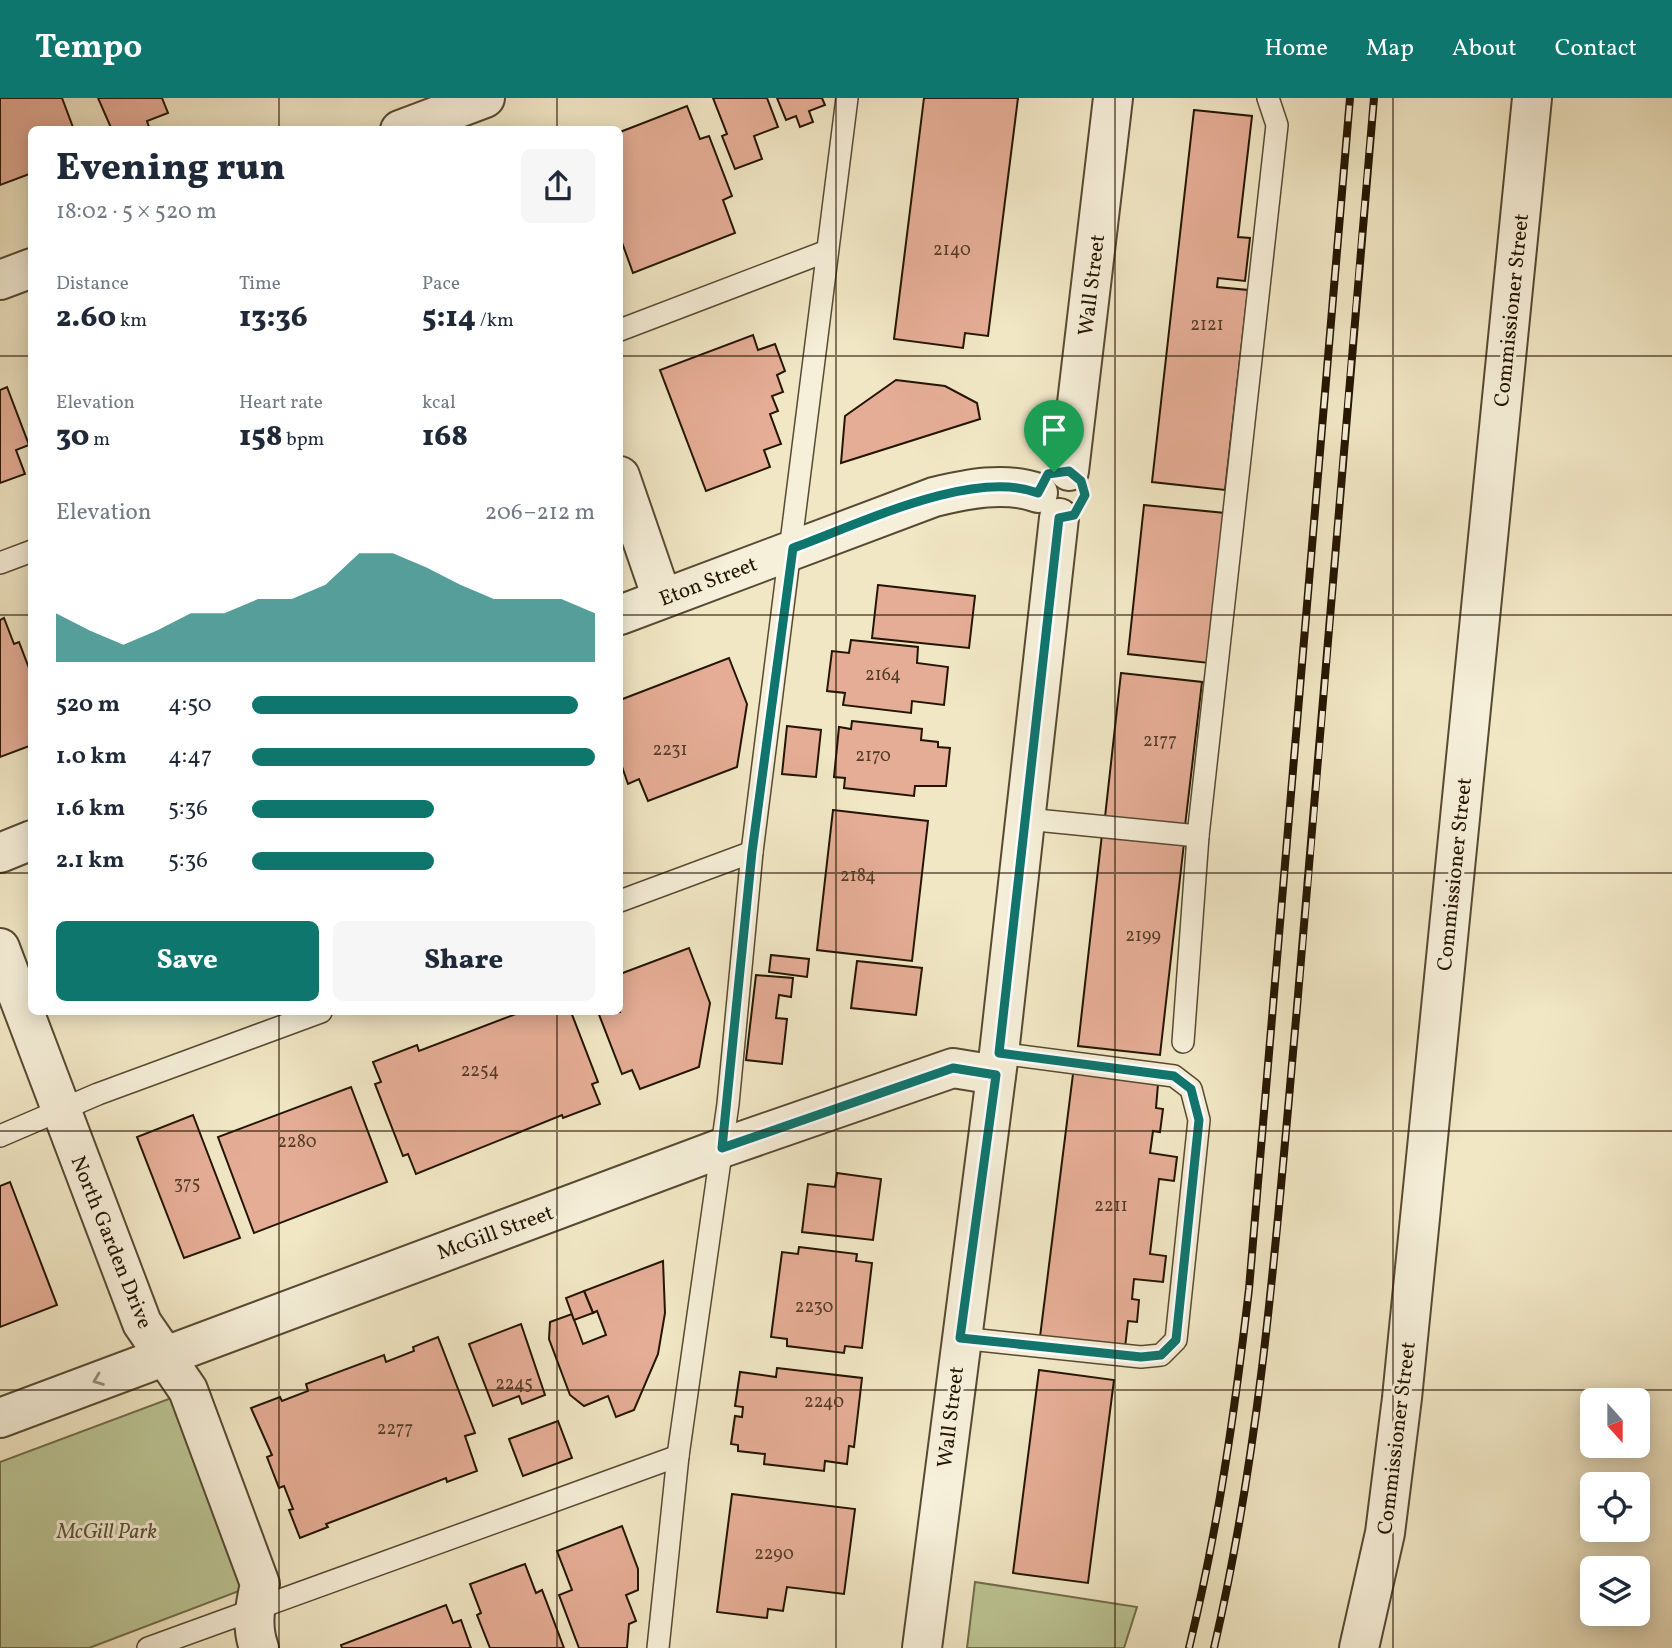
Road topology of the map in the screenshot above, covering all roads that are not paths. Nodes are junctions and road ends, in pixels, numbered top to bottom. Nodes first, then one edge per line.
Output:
1 (847, 98) edge
2 (1113, 98) edge
3 (1268, 98) edge
4 (1532, 98) edge
5 (485, 106) edge
6 (414, 126) edge
7 (827, 251) junction
8 (28, 270) edge
9 (0, 280) edge
10 (623, 329) edge
11 (623, 485) edge
12 (1048, 505) junction
13 (793, 548) junction
14 (28, 552) edge
15 (0, 563) edge
16 (662, 598) junction
17 (623, 614) edge
18 (1026, 818) junction
19 (1198, 836) junction
20 (28, 842) edge
21 (752, 852) junction
22 (0, 853) edge
23 (0, 860) edge
24 (0, 870) edge
25 (623, 900) edge
26 (0, 948) edge
27 (313, 1015) edge
28 (1183, 1042) dead end
29 (998, 1064) junction
30 (61, 1111) junction
31 (0, 1136) edge
32 (722, 1148) junction
33 (960, 1338) junction
34 (162, 1356) junction
35 (0, 1418) edge
36 (678, 1456) junction
37 (254, 1609) junction
38 (148, 1648) edge
39 (259, 1648) edge
40 (658, 1648) edge
41 (922, 1648) edge
42 (1359, 1648) edge

1 - 7 lane
2 - 12 street, Wall Street
3 - 19 lane
4 - 42 street, Commissioner Street
5 - 6 street
7 - 10 lane
7 - 13 lane
8 - 9 street
11 - 16 street
12 - 13 street, Eton Street
12 - 18 street, Wall Street
13 - 16 street, Eton Street
13 - 21 lane
14 - 15 lane
16 - 17 street, Eton Street
18 - 19 lane
18 - 29 street, Wall Street
19 - 28 lane
20 - 22 street
21 - 25 lane
21 - 32 lane
23 - 24 street
26 - 30 street, North Garden Drive
27 - 30 lane
29 - 32 street, McGill Street
29 - 33 street, Wall Street
29 - 33 lane
30 - 31 lane
30 - 34 street, North Garden Drive
32 - 34 street, McGill Street
32 - 36 lane
33 - 41 street, Wall Street
34 -> 35 street, McGill Street
34 - 37 street, North Garden Drive
36 - 37 lane
36 - 40 lane
37 - 38 lane
37 - 39 street, North Garden Drive

